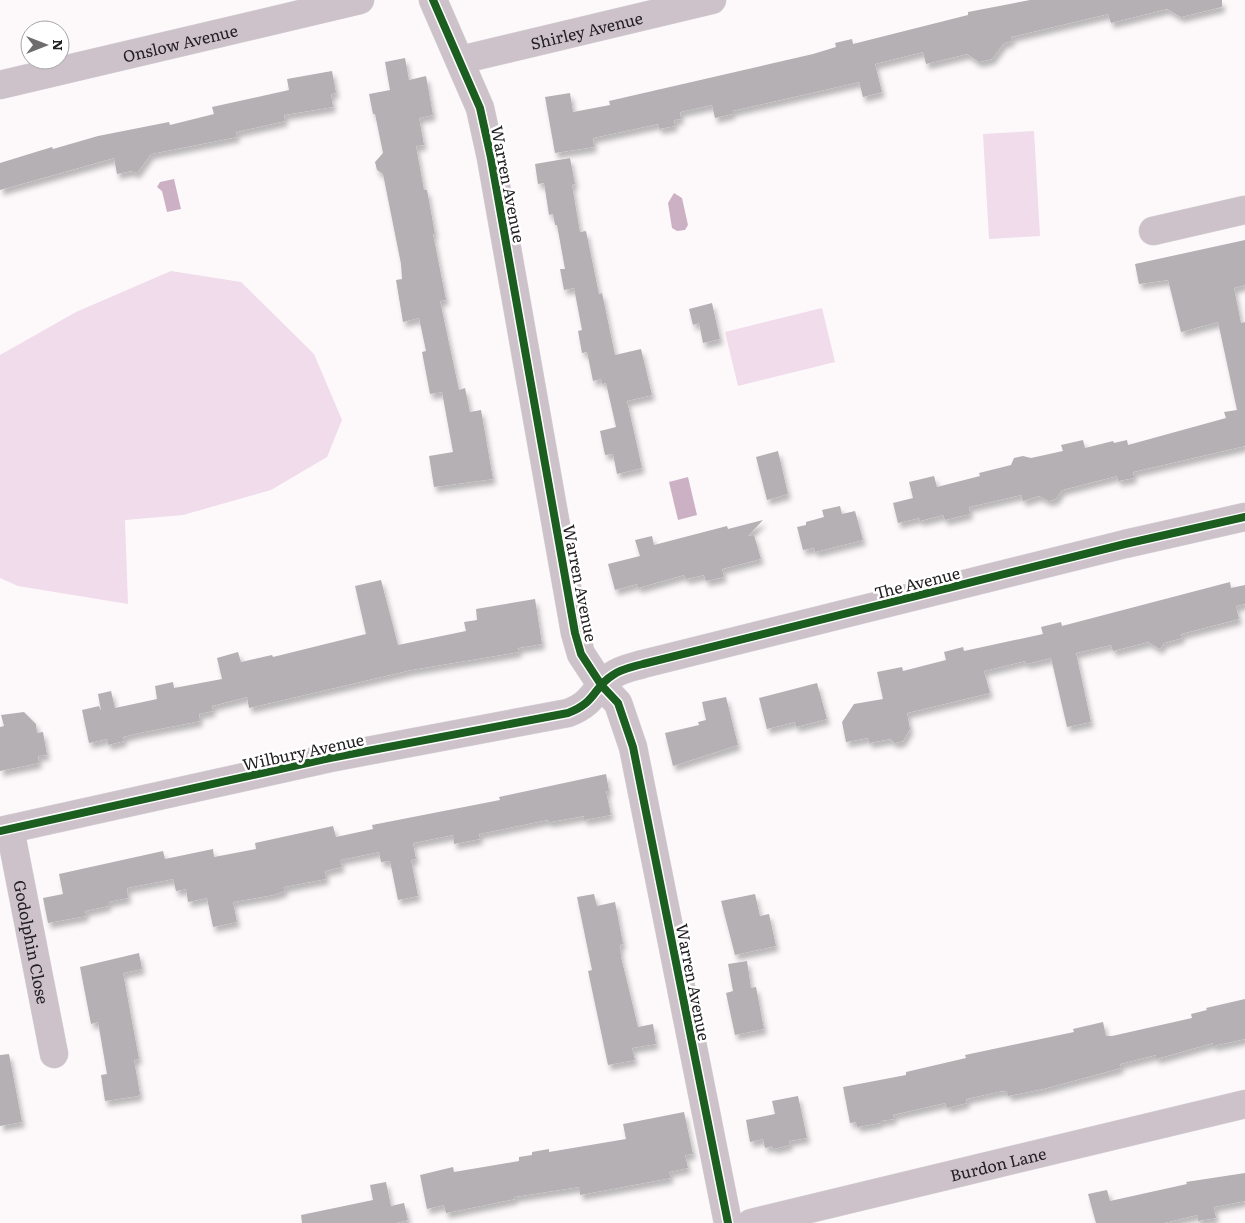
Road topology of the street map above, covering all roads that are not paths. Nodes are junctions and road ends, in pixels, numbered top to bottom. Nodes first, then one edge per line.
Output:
1 (360, 0) edge
2 (433, 0) edge
3 (712, 0) edge
4 (460, 60) junction
5 (0, 85) edge
6 (1245, 210) edge
7 (1153, 231) dead end
8 (1245, 517) edge
9 (602, 686) junction
10 (5, 830) edge
11 (54, 1054) dead end
12 (1245, 1104) edge
13 (728, 1223) edge
14 (752, 1223) edge

1 - 5 street, Onslow Avenue
2 - 4 street, Warren Avenue
3 - 4 street, Shirley Avenue
4 - 9 street, Warren Avenue
6 - 7 street
8 - 9 street, The Avenue
9 - 10 street, Wilbury Avenue
9 - 13 street, Warren Avenue
10 - 11 street, Godolphin Close
12 - 14 street, Burdon Lane

